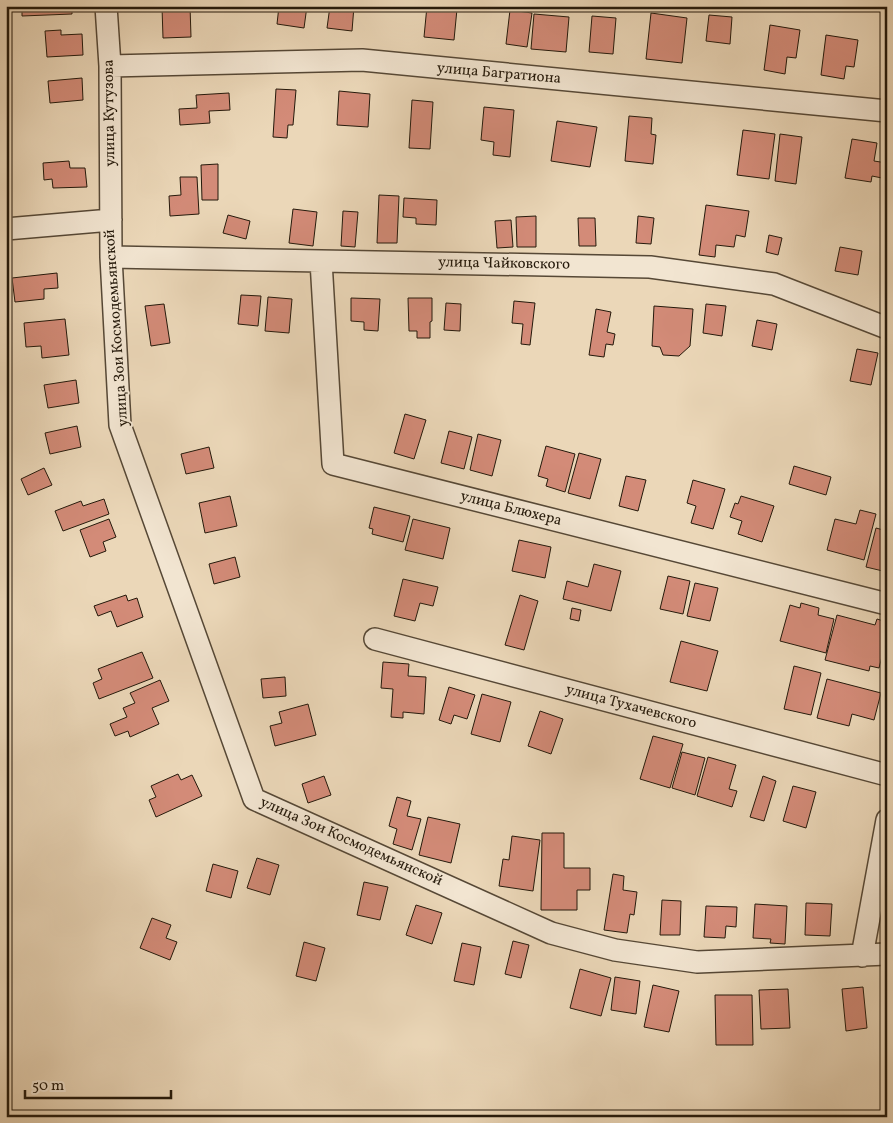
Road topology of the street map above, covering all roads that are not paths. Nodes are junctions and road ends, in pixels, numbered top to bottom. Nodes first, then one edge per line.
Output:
1 (106, 6) edge
2 (110, 66) junction
3 (887, 110) edge
4 (111, 220) junction
5 (6, 229) edge
6 (111, 257) junction
7 (321, 261) junction
8 (887, 328) edge
9 (887, 604) edge
10 (375, 639) dead end
11 (887, 775) edge
12 (887, 820) edge
13 (887, 954) edge
14 (862, 956) junction

1 - 2 street, улица Кутузова
2 - 3 street, улица Багратиона
2 - 4 street, улица Кутузова
4 - 5 street
4 - 6 street, улица Зои Космодемьянской
6 - 7 street, улица Чайковского
6 - 14 street, улица Зои Космодемьянской
7 - 8 street, улица Чайковского
7 - 9 street, улица Блюхера
10 - 11 street, улица Тухачевского
12 - 14 street
13 - 14 street, улица Зои Космодемьянской

